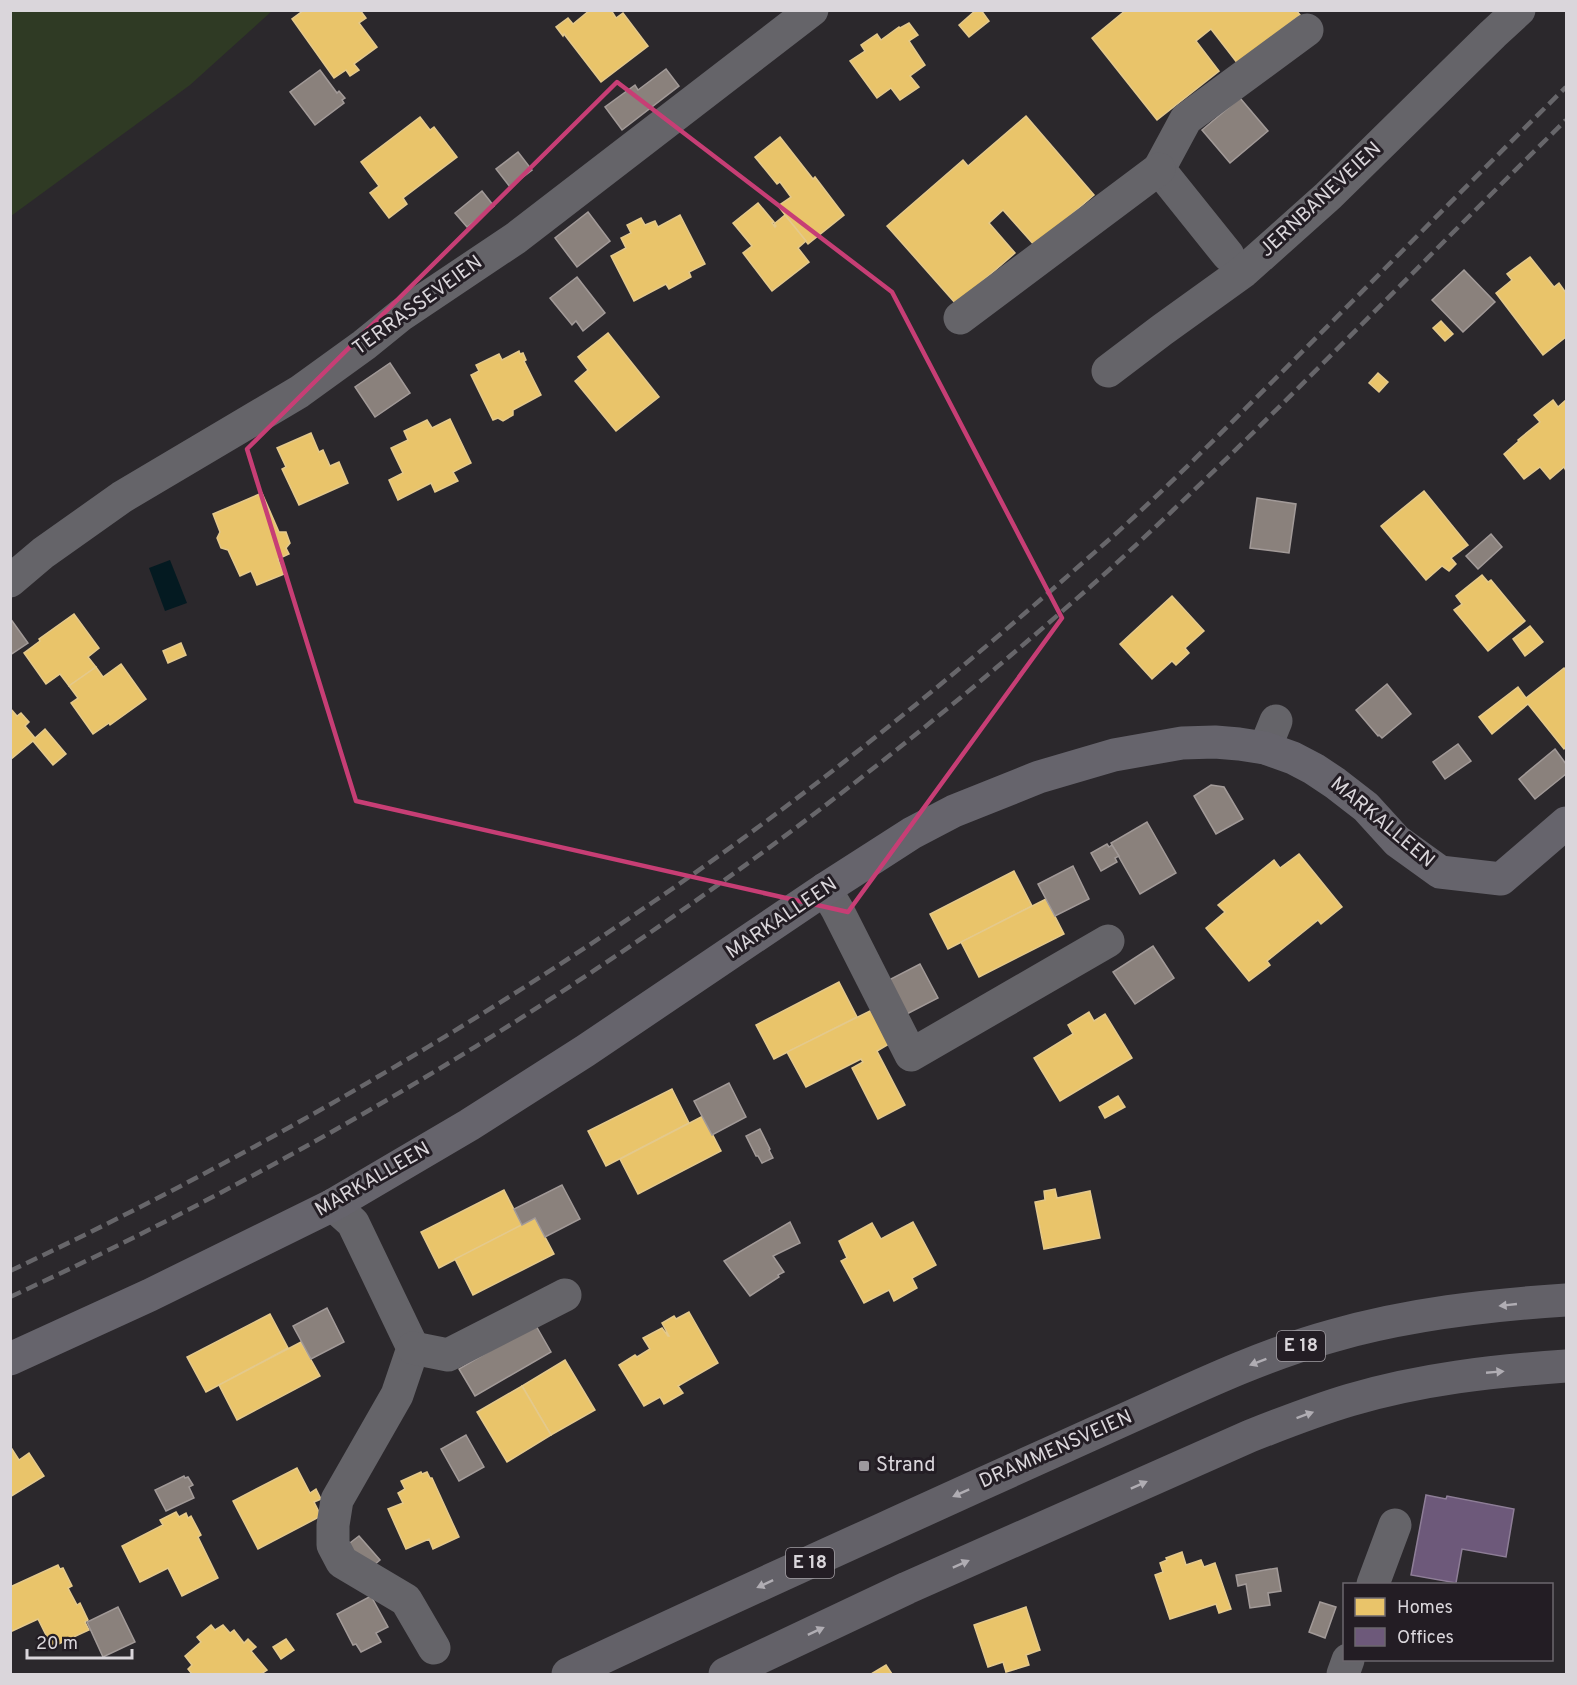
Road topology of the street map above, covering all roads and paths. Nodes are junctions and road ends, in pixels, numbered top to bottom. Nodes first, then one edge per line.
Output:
1 (812, 10) edge
2 (1519, 10) edge
3 (1307, 30) dead end
4 (1159, 169) junction
5 (1228, 255) dead end
6 (960, 318) dead end
7 (1108, 371) dead end
8 (10, 581) edge
9 (1566, 823) edge
10 (825, 889) junction
11 (1108, 941) dead end
12 (333, 1205) junction
13 (565, 1295) dead end
14 (1566, 1300) edge
15 (413, 1348) junction
16 (10, 1359) edge
17 (1566, 1366) edge
18 (1395, 1525) dead end
19 (1373, 1583) edge
20 (435, 1648) dead end
21 (568, 1674) edge
22 (725, 1674) edge

1 - 8 street, TERRASSEVEIEN
2 - 7 street, JERNBANEVEIEN
3 - 4 street
4 - 5 street
4 - 6 street
9 - 10 main road, MARKALLEEN
10 - 11 street
10 - 12 main road, MARKALLEEN
12 - 15 street
12 - 16 main road, MARKALLEEN
13 - 15 street
14 -> 21 highway, DRAMMENSVEIEN / E 18
15 - 20 street
22 -> 17 highway
18 - 19 street

